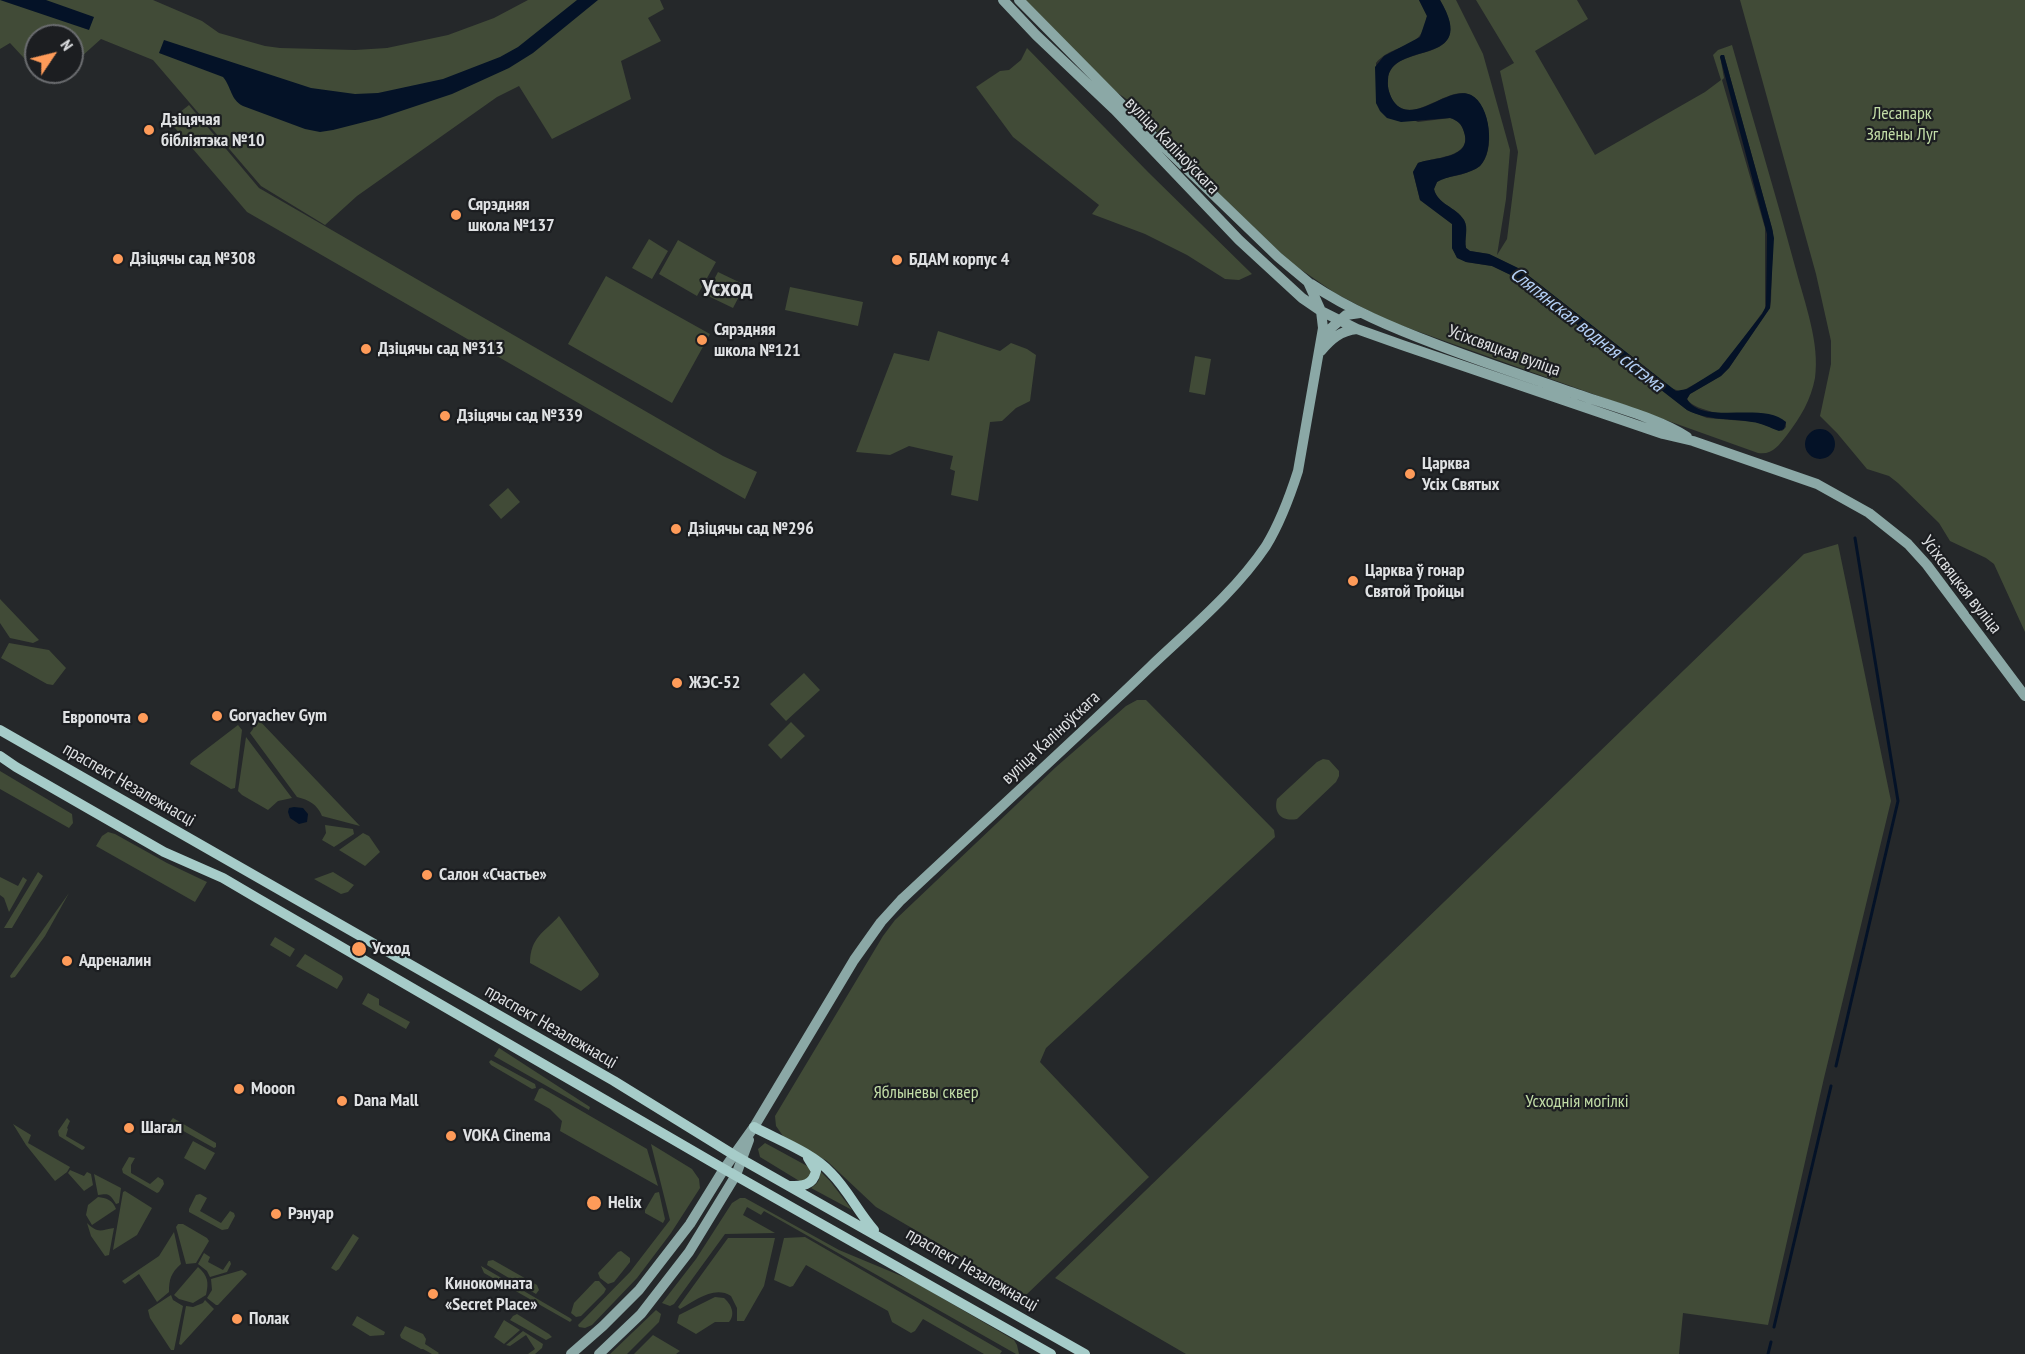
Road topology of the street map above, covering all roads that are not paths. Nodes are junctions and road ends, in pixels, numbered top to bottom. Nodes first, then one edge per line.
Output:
1 (1003, 0) edge
2 (1019, 0) edge
3 (1308, 282) junction
4 (1321, 311) junction
5 (1360, 313) junction
6 (1339, 320) junction
7 (1357, 329) junction
8 (1322, 336) junction
9 (1320, 352) junction
10 (1693, 441) junction
11 (2025, 696) edge
12 (0, 730) edge
13 (0, 756) edge
14 (754, 1127) junction
15 (806, 1155) junction
16 (738, 1157) junction
17 (724, 1169) junction
18 (736, 1175) junction
19 (789, 1186) junction
20 (881, 1237) junction
21 (571, 1354) edge
22 (599, 1354) edge
23 (1052, 1354) edge
24 (1085, 1354) edge

1 - 4 main road, вуліца Каліноўскага
2 - 3 main road, вуліца Каліноўскага
3 - 4 main road, вуліца Каліноўскага
3 - 5 main road, Усіхсвяцкая вуліца
4 - 6 main road, Усіхсвяцкая вуліца
4 - 8 main road, вуліца Каліноўскага
5 - 6 main road
5 - 10 main road, Усіхсвяцкая вуліца
6 - 7 main road, Усіхсвяцкая вуліца
6 - 8 main road
7 - 9 main road
7 - 10 main road, Усіхсвяцкая вуліца
8 - 9 main road, вуліца Каліноўскага
9 - 14 main road, вуліца Каліноўскага
10 - 11 main road, Усіхсвяцкая вуліца
12 - 16 main road, праспект Незалежнасці
13 - 17 main road, праспект Незалежнасці
14 - 15 main road
14 - 16 main road, вуліца Каліноўскага
15 - 19 main road
15 - 20 main road
16 - 17 main road
16 - 18 main road
16 - 19 main road, праспект Незалежнасці
17 - 18 main road, праспект Незалежнасці
17 - 21 main road
18 - 22 main road
18 - 23 main road, праспект Незалежнасці
19 - 20 main road, праспект Незалежнасці
20 - 24 main road, праспект Незалежнасці

